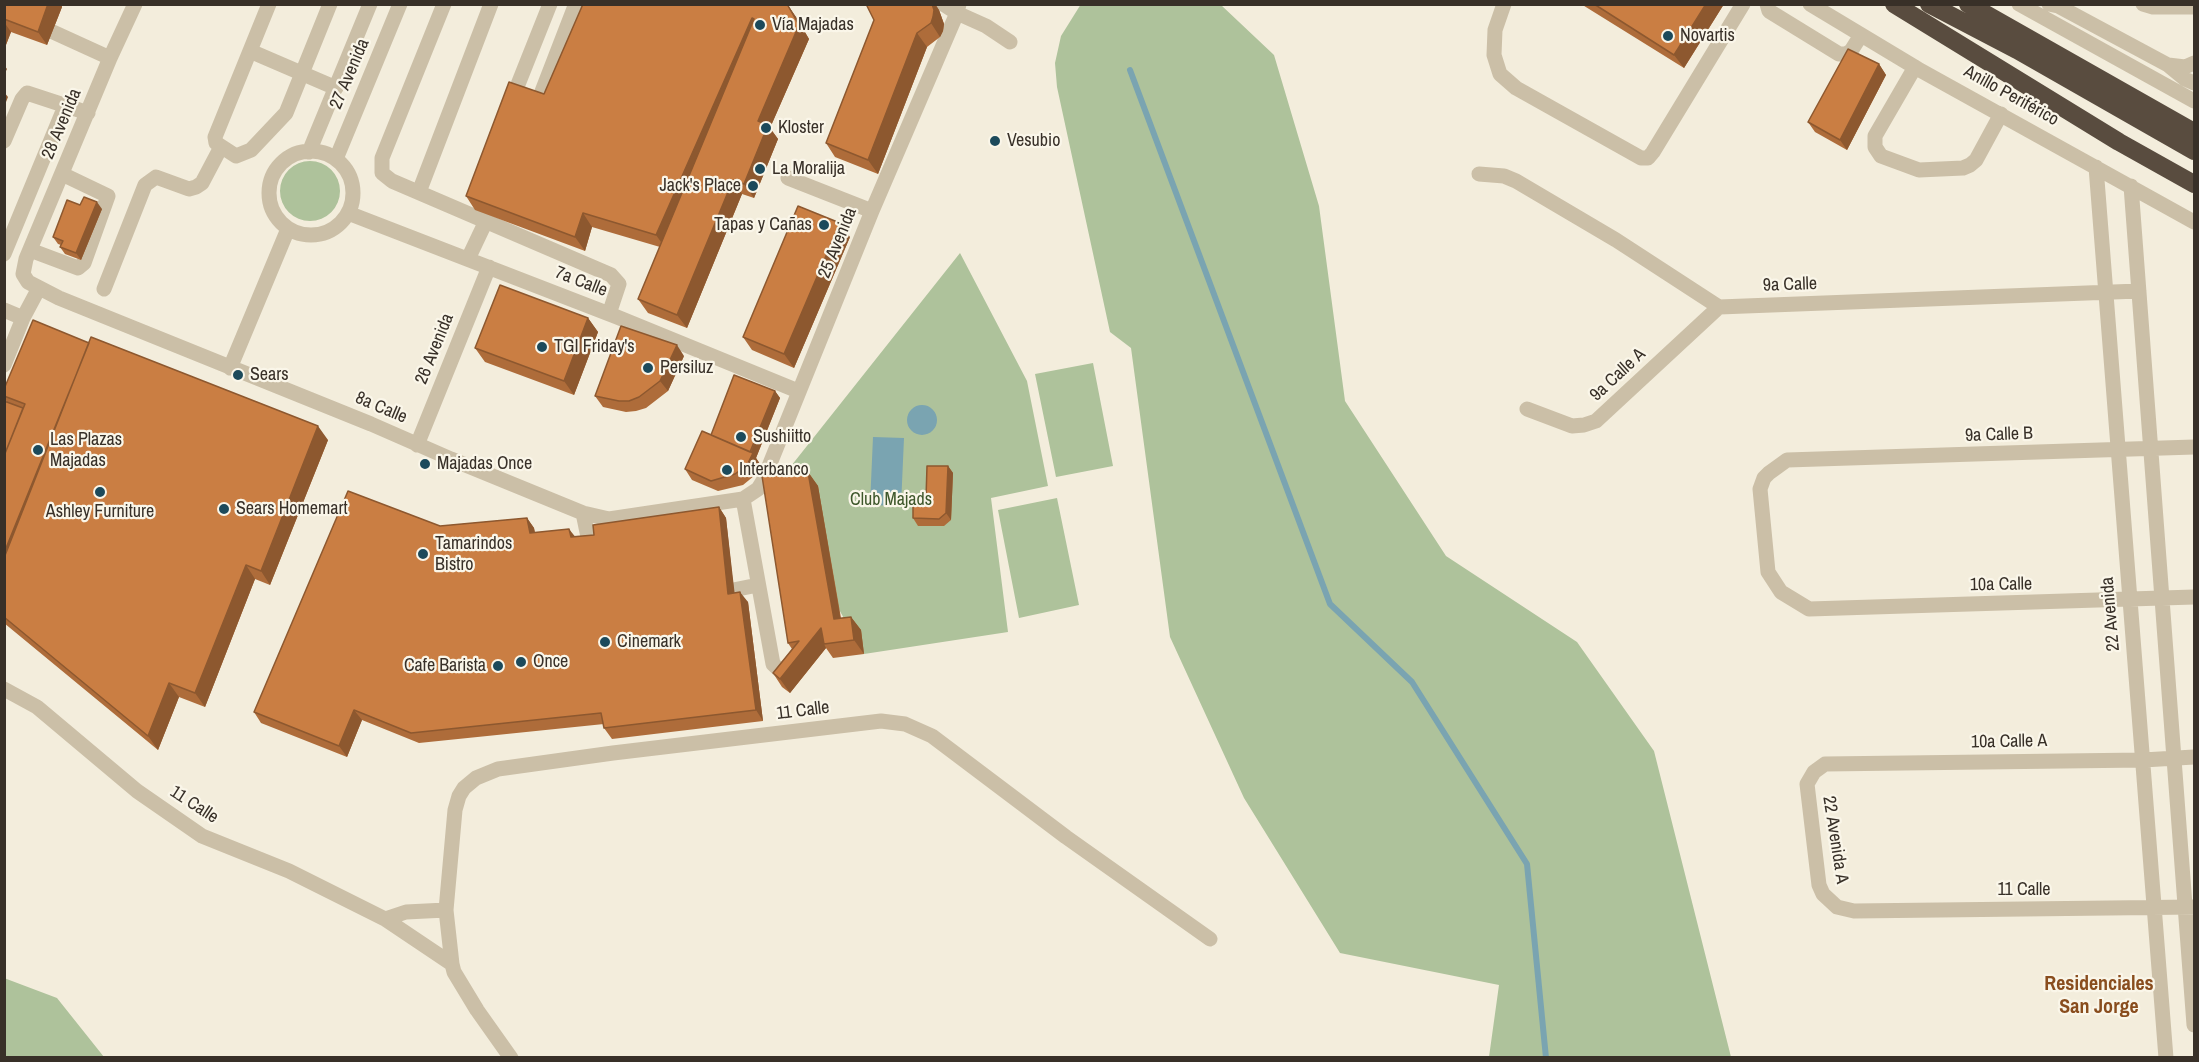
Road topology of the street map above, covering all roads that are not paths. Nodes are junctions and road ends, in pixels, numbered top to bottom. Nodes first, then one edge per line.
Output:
1 (269, 4) edge
2 (330, 4) edge
3 (370, 4) edge
4 (400, 4) edge
5 (444, 4) edge
6 (491, 4) edge
7 (550, 4) edge
8 (943, 4) edge
9 (1504, 4) edge
10 (1743, 4) edge
11 (1767, 4) edge
12 (1810, 4) edge
13 (1894, 4) edge
14 (1929, 4) edge
15 (1968, 4) edge
16 (2019, 4) edge
17 (2049, 4) edge
18 (2143, 4) edge
19 (574, 5) edge
20 (129, 6) edge
21 (2194, 7) edge
22 (958, 9) edge
23 (53, 32) dead end
24 (1861, 35) junction
25 (1010, 42) dead end
26 (250, 51) junction
27 (110, 58) junction
28 (2194, 63) edge
29 (2168, 65) junction
30 (1915, 67) junction
31 (302, 72) junction
32 (2194, 83) edge
33 (336, 88) junction
34 (541, 94) edge
35 (2194, 101) edge
36 (65, 106) junction
37 (88, 113) junction
38 (506, 114) edge
39 (2001, 114) junction
40 (2194, 132) edge
41 (4, 141) edge
42 (221, 147) junction
43 (2194, 151) edge
44 (309, 152) junction
45 (336, 159) junction
46 (2096, 167) junction
47 (62, 174) junction
48 (1479, 174) dead end
49 (788, 178) dead end
50 (2194, 184) edge
51 (2131, 186) junction
52 (419, 192) junction
53 (872, 211) junction
54 (348, 213) junction
55 (486, 221) junction
56 (2194, 222) edge
57 (292, 231) junction
58 (4, 254) edge
59 (28, 254) junction
60 (468, 259) junction
61 (489, 267) junction
62 (39, 288) junction
63 (104, 289) dead end
64 (2139, 291) junction
65 (2106, 292) junction
66 (1719, 307) junction
67 (4, 310) edge
68 (609, 314) junction
69 (23, 318) junction
70 (4, 365) edge
71 (234, 369) junction
72 (798, 391) junction
73 (1527, 409) dead end
74 (417, 445) junction
75 (2194, 447) edge
76 (2151, 449) junction
77 (2118, 451) junction
78 (747, 497) junction
79 (583, 513) junction
80 (589, 542) edge
81 (758, 585) junction
82 (734, 590) edge
83 (2194, 597) edge
84 (2162, 598) junction
85 (2130, 601) junction
86 (1809, 609) joint
87 (789, 679) edge
88 (4, 689) edge
89 (2194, 757) edge
90 (2174, 758) junction
91 (2143, 760) junction
92 (1825, 764) joint
93 (2190, 907) edge
94 (2154, 909) junction
95 (446, 910) junction
96 (1854, 911) joint
97 (385, 919) junction
98 (1210, 939) dead end
99 (452, 964) junction
100 (2194, 1025) edge
101 (511, 1058) edge
102 (2166, 1058) edge

1 - 26 street
2 - 31 street
3 - 33 street, 27 Avenida
4 - 45 street, 27 Avenida
5 - 52 street
6 - 52 street
7 - 38 street
8 - 22 street
9 - 10 street
11 - 24 street
12 - 24 street, Anillo Periférico
13 - 50 highway, Anillo Periférico
14 - 43 highway
15 - 40 highway
16 - 35 street
17 - 29 street
18 - 21 street
19 - 34 street
20 - 27 street, 28 Avenida
22 - 25 street
22 - 53 street, 25 Avenida
23 - 27 street
24 - 30 street, Anillo Periférico
26 - 31 street
26 - 42 street
27 - 37 street, 28 Avenida
28 - 29 street
29 - 32 street
30 - 39 street, Anillo Periférico
30 - 39 street
31 - 33 street
31 - 42 street
33 - 44 street, 27 Avenida
36 - 37 street
36 - 41 street
36 - 58 street
37 - 47 street, 28 Avenida
39 - 46 street, Anillo Periférico
42 - 63 street
44 - 45 street
44 - 57 street
45 - 54 street
46 - 51 street, Anillo Periférico
46 - 65 street, 22 Avenida
47 - 59 street, 28 Avenida
47 - 59 street
48 - 66 street
49 - 53 street
51 - 56 street, Anillo Periférico
51 - 64 street
52 - 55 street
53 - 72 street, 25 Avenida
54 - 57 street
54 - 60 street, 7a Calle
55 - 60 street
55 - 68 street
57 - 71 street
59 - 62 street, 8a Calle
60 - 61 street, 7a Calle
61 - 68 street, 7a Calle
61 - 74 street, 26 Avenida
62 - 69 street
62 - 71 street, 8a Calle
64 - 65 street, 9a Calle
64 - 76 street
65 - 66 street, 9a Calle
65 - 77 street, 22 Avenida
66 - 73 street, 9a Calle A
67 - 69 street
68 - 72 street, 7a Calle
69 - 70 street
71 - 74 street, 8a Calle
72 - 78 street, 25 Avenida
74 - 79 street, 8a Calle
75 - 76 street, 9a Calle B
76 - 77 street, 9a Calle B
76 - 84 street
77 - 85 street, 22 Avenida
77 - 86 street, 9a Calle B
78 - 79 street, 8a Calle
78 - 81 street
79 - 80 street
81 - 82 street
81 - 87 street
83 - 84 street, 10a Calle
84 - 85 street, 10a Calle
84 - 90 street
85 - 86 street, 10a Calle
85 - 91 street, 22 Avenida
88 - 97 street, 11 Calle
89 - 90 street, 10a Calle A
90 - 91 street, 10a Calle A
90 - 93 street
91 - 92 street, 10a Calle A
91 - 94 street, 22 Avenida
92 - 96 street, 22 Avenida A
93 - 94 street, 11 Calle
93 - 100 street
94 - 96 street, 11 Calle
94 - 102 street, 22 Avenida
95 - 97 street
95 - 98 street, 11 Calle
95 - 99 street, 11 Calle
97 - 99 street, 11 Calle
99 - 101 street, 11 Calle

